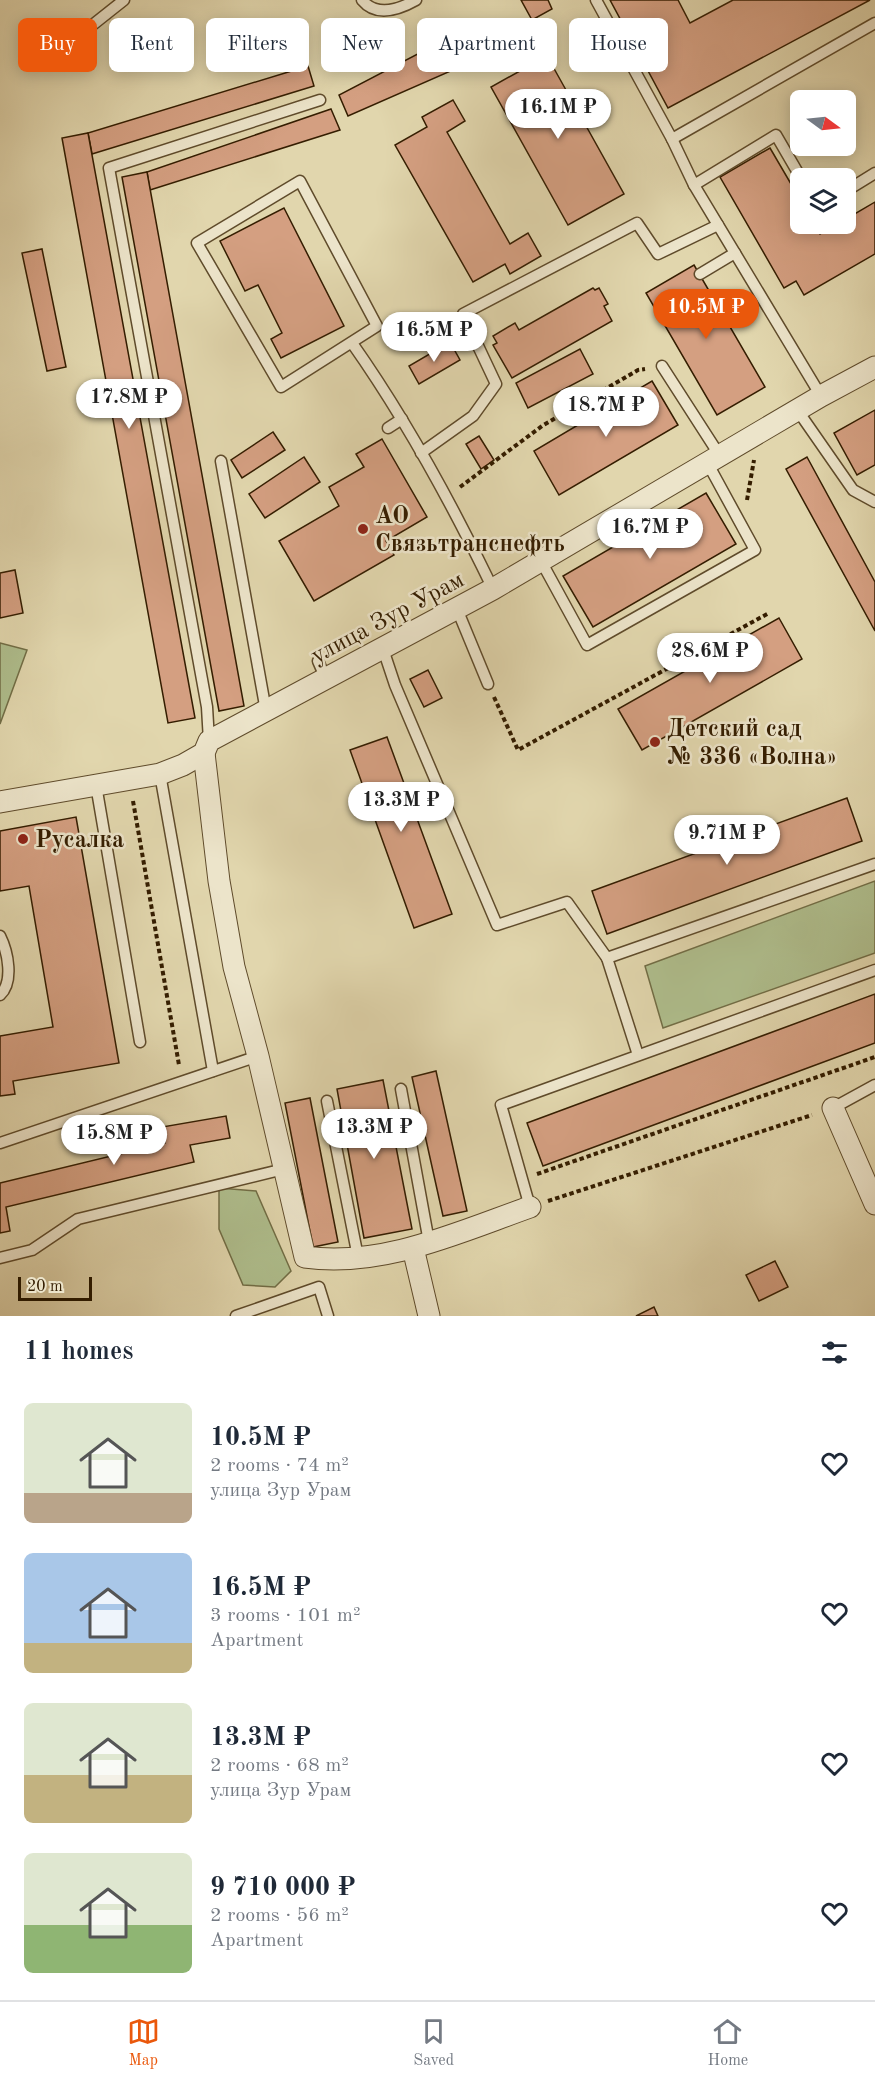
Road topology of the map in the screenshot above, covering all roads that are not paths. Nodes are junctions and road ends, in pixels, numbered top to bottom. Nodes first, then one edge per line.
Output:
1 (124, 0) edge
2 (362, 0) edge
3 (416, 0) edge
4 (596, 0) edge
5 (97, 21) edge
6 (875, 23) edge
7 (320, 100) dead end
8 (672, 140) junction
9 (795, 168) edge
10 (875, 172) edge
11 (856, 184) edge
12 (694, 185) junction
13 (718, 225) junction
14 (735, 253) junction
15 (700, 274) dead end
16 (352, 344) junction
17 (662, 366) road end
18 (875, 367) edge
19 (821, 396) junction
20 (798, 411) junction
21 (402, 419) junction
22 (388, 428) dead end
23 (421, 453) junction
24 (714, 460) junction
25 (221, 461) dead end
26 (875, 502) edge
27 (471, 544) junction
28 (459, 550) dead end
29 (541, 561) junction
30 (493, 589) junction
31 (457, 609) junction
32 (383, 649) junction
33 (488, 684) road end
34 (266, 711) junction
35 (206, 747) junction
36 (160, 774) junction
37 (96, 785) junction
38 (0, 802) edge
39 (875, 864) edge
40 (0, 936) edge
41 (607, 958) junction
42 (875, 970) edge
43 (0, 995) edge
44 (140, 1042) dead end
45 (638, 1055) junction
46 (258, 1056) junction
47 (213, 1071) junction
48 (875, 1085) edge
49 (401, 1089) dead end
50 (327, 1101) dead end
51 (833, 1108) joint
52 (0, 1143) edge
53 (284, 1169) junction
54 (875, 1204) edge
55 (530, 1207) joint
56 (421, 1245) junction
57 (358, 1257) junction
58 (0, 1258) edge
59 (236, 1316) edge
60 (328, 1316) edge
61 (429, 1316) edge

1 - 5 lane
2 - 3 lane
4 - 8 lane
6 - 8 lane
7 - 35 lane
8 - 12 lane
9 - 12 lane
10 - 11 lane
12 - 13 lane
13 - 14 lane
13 - 23 lane
14 - 15 lane
14 - 19 lane
16 - 16 lane
16 - 21 lane
17 - 24 lane
18 - 19 street, улица Зур Урам
19 - 20 street, улица Зур Урам
20 - 24 street, улица Зур Урам
20 - 26 lane
21 - 22 lane
21 - 23 lane
23 - 27 lane
24 - 29 street, улица Зур Урам
24 - 29 lane
25 - 34 lane
27 - 28 lane
27 - 30 lane
29 - 30 street, улица Зур Урам
30 - 31 street, улица Зур Урам
31 - 32 street, улица Зур Урам
31 - 33 lane
32 - 34 street, улица Зур Урам
32 - 41 lane
34 - 35 street, улица Зур Урам
35 - 36 street, улица Зур Урам
35 - 46 street
36 - 37 street, улица Зур Урам
36 - 47 lane
37 - 38 street, улица Зур Урам
37 - 44 lane
39 - 41 lane
40 - 43 lane
41 - 45 lane
42 - 45 lane
45 - 55 lane
46 - 47 lane
46 - 53 street
47 - 52 lane
48 - 51 lane
49 - 56 lane
50 - 57 lane
51 - 54 street
53 - 57 street
53 - 58 lane
55 - 56 street
56 - 57 street
56 - 61 street
59 - 60 lane

